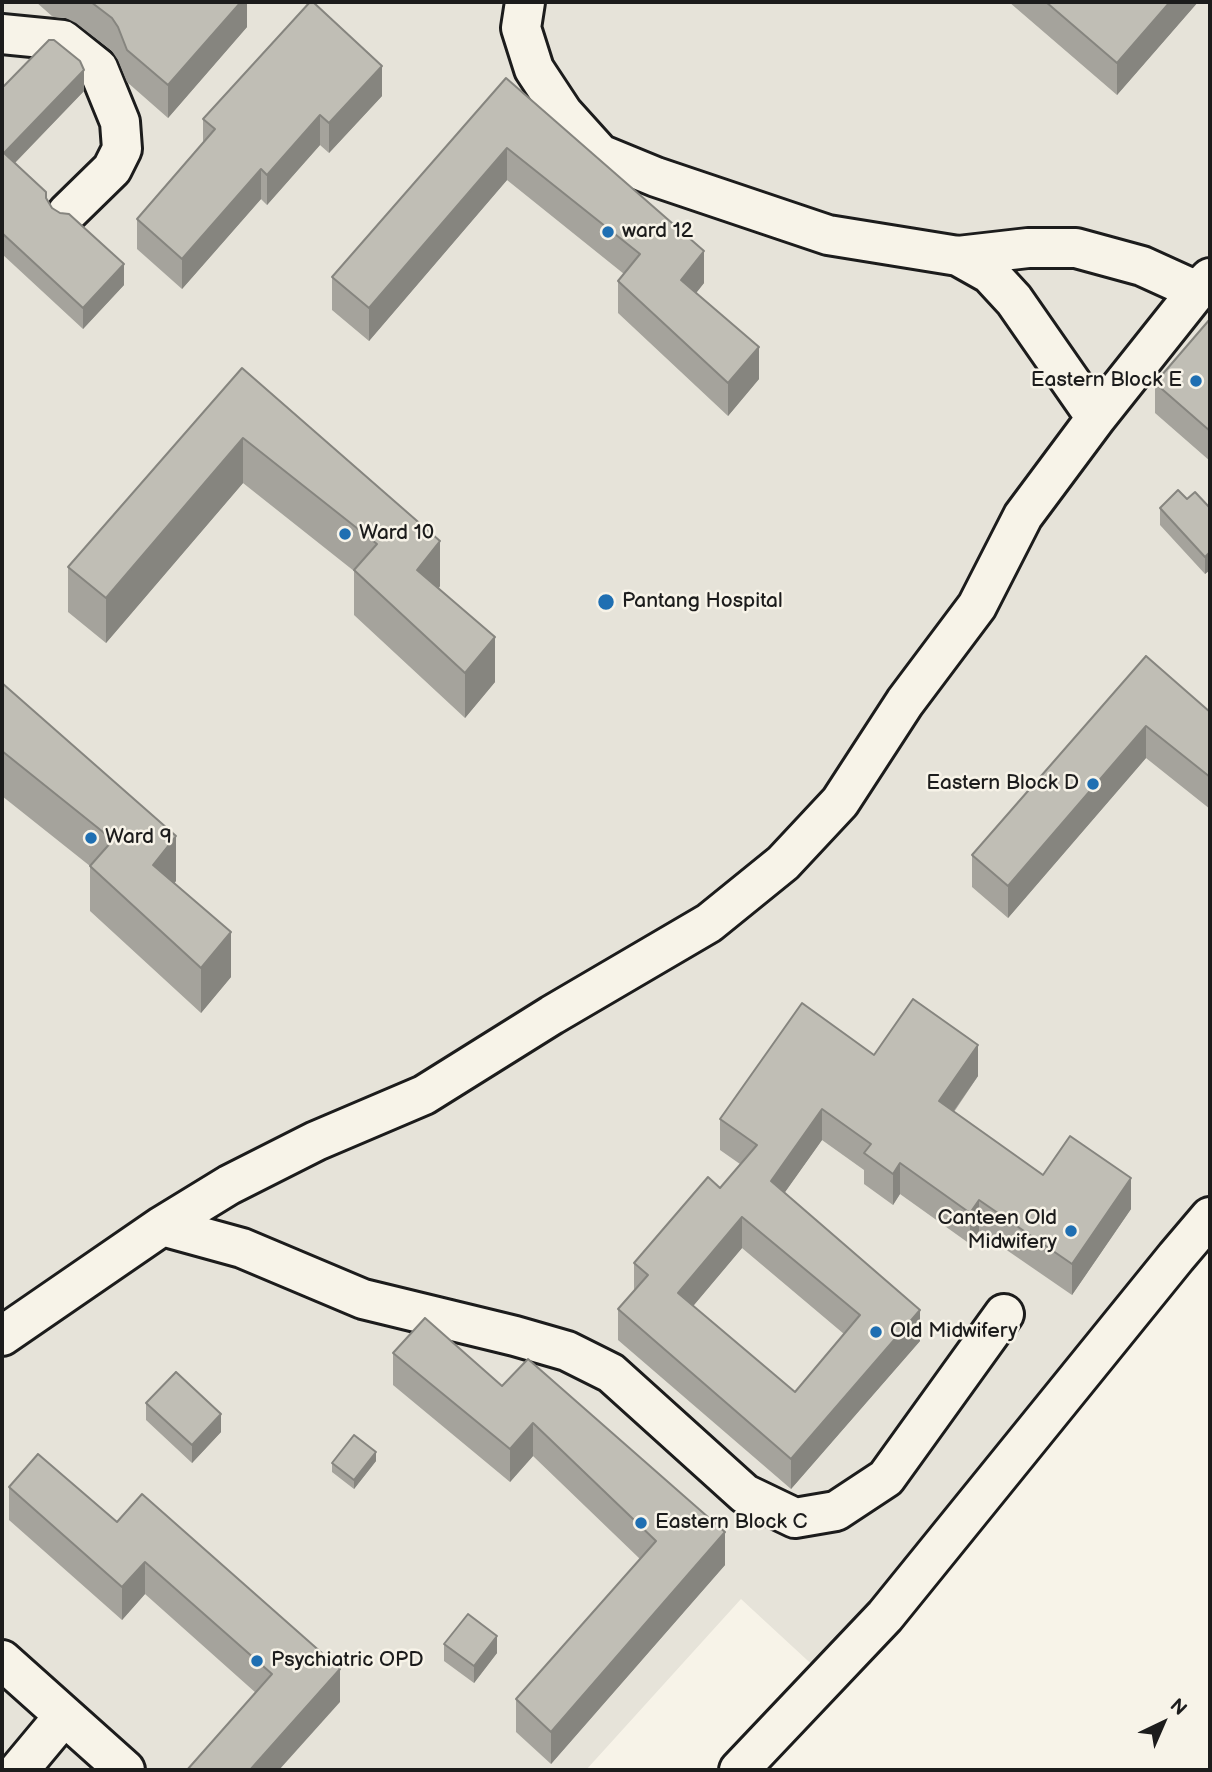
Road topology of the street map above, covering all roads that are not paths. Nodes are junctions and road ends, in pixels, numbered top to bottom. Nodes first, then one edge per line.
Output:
1 (525, 2) edge
2 (2, 34) edge
3 (67, 213) edge
4 (958, 256) junction
5 (1204, 284) edge
6 (1096, 418) junction
7 (1210, 1217) edge
8 (162, 1226) junction
9 (1004, 1314) dead end
10 (2, 1336) edge
11 (2, 1660) edge
12 (64, 1716) junction
13 (19, 1770) edge
14 (125, 1770) edge
15 (739, 1770) edge

1 - 4 street
2 - 3 street
4 - 5 street
4 - 6 street
5 - 6 street
6 - 8 street
7 - 15 street
8 - 9 street
8 - 10 street
11 - 12 street
12 - 13 street
12 - 14 street

